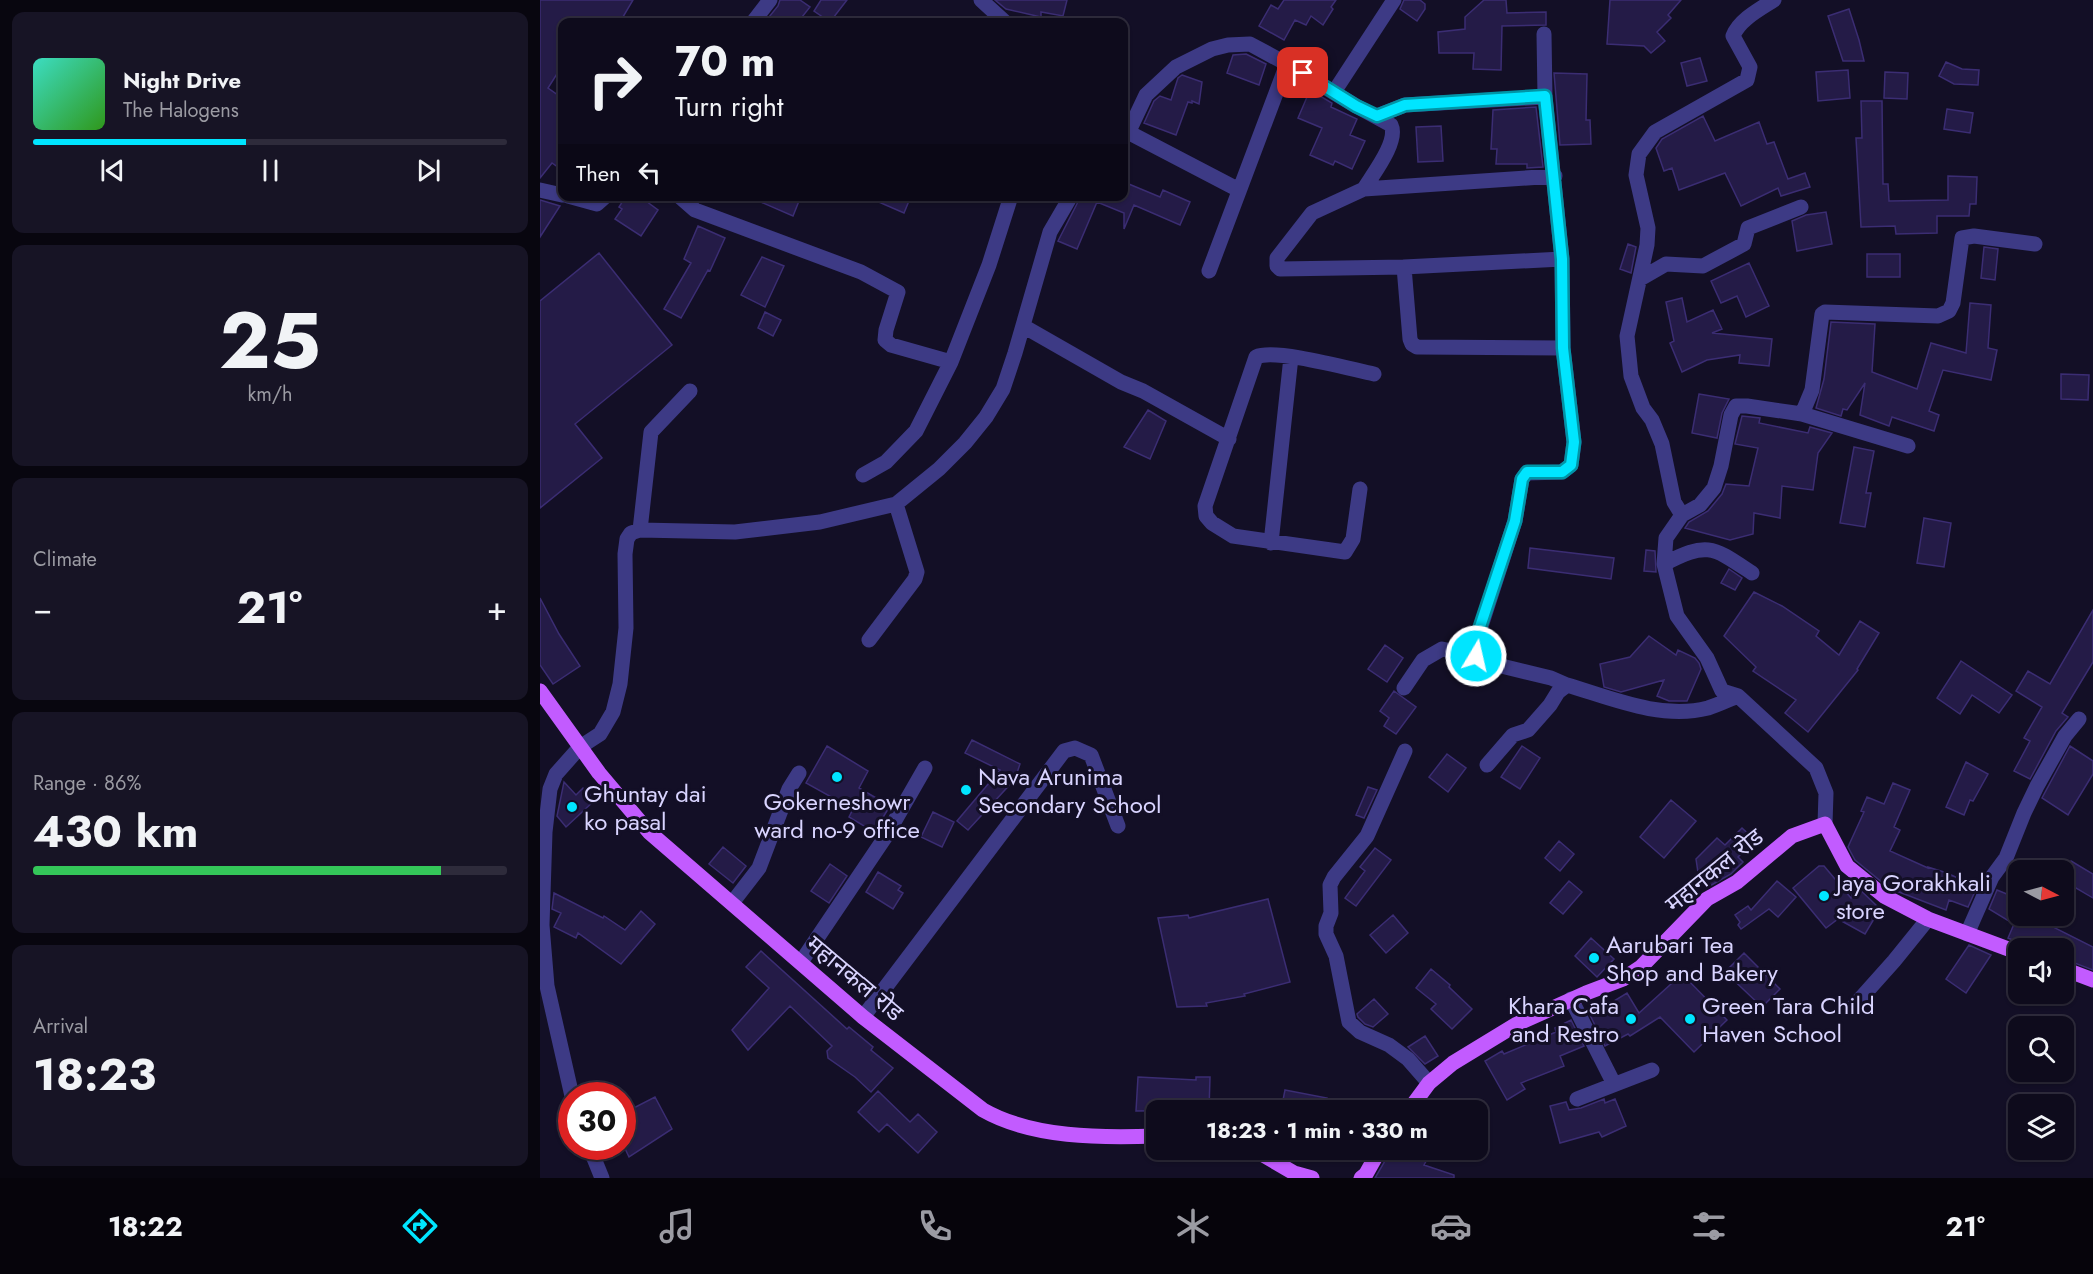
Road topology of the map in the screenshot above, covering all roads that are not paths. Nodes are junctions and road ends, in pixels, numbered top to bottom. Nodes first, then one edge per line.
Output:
1 (770, 0) edge
2 (981, 0) edge
3 (1394, 0) edge
4 (1774, 0) edge
5 (756, 18) edge
6 (1001, 18) edge
7 (1544, 34) dead end
8 (1287, 64) junction
9 (1334, 92) junction
10 (1545, 96) junction
11 (1377, 116) junction
12 (1128, 127) edge
13 (1128, 132) edge
14 (1555, 176) junction
15 (1364, 189) junction
16 (540, 190) edge
17 (1239, 190) junction
18 (558, 194) edge
19 (586, 201) edge
20 (600, 201) edge
21 (685, 201) edge
22 (1009, 201) edge
23 (1068, 201) edge
24 (1801, 207) dead end
25 (2035, 244) dead end
26 (1562, 259) junction
27 (1404, 267) junction
28 (1209, 271) dead end
29 (1640, 279) junction
30 (1023, 326) junction
31 (1563, 348) junction
32 (1291, 357) junction
33 (951, 362) junction
34 (1374, 374) dead end
35 (690, 391) dead end
36 (1802, 414) junction
37 (1229, 439) junction
38 (1908, 446) dead end
39 (863, 475) dead end
40 (1360, 489) dead end
41 (896, 504) junction
42 (1682, 515) junction
43 (640, 530) junction
44 (1270, 543) junction
45 (1665, 564) junction
46 (1752, 573) dead end
47 (869, 640) dead end
48 (1476, 656) junction
49 (1567, 685) junction
50 (1404, 688) dead end
51 (540, 691) edge
52 (1738, 696) junction
53 (2079, 719) dead end
54 (580, 747) junction
55 (1405, 751) dead end
56 (1487, 765) dead end
57 (925, 768) dead end
58 (799, 773) dead end
59 (1825, 824) junction
60 (1118, 826) dead end
61 (732, 903) junction
62 (1928, 919) junction
63 (1967, 934) junction
64 (2008, 949) edge
65 (801, 962) junction
66 (2074, 973) edge
67 (2093, 980) edge
68 (1571, 999) junction
69 (1852, 1008) dead end
70 (863, 1017) junction
71 (1653, 1070) dead end
72 (569, 1082) edge
73 (1429, 1083) junction
74 (1614, 1084) junction
75 (1577, 1099) dead end
76 (1416, 1100) edge
77 (1146, 1136) edge
78 (595, 1160) edge
79 (1271, 1160) edge
80 (1374, 1160) edge
81 (602, 1178) edge
82 (1312, 1178) edge
83 (1361, 1178) edge

1 - 5 street
2 - 6 street
3 - 9 street
4 - 29 street
7 - 10 street
8 - 9 street
8 - 12 street
8 - 17 street
9 - 11 street
10 - 11 street
10 - 14 street
11 - 15 street
13 - 17 street
14 - 15 street
14 - 26 street
15 - 27 street
16 - 18 street
17 - 28 street
19 - 20 street
21 - 33 street
22 - 33 street
23 - 30 street
24 - 29 street
25 - 36 street
26 - 27 street
26 - 31 street
27 - 31 street
29 - 42 street
30 - 37 street
30 - 41 street
31 - 48 street
32 - 34 street
32 - 37 street
32 - 44 street
33 - 39 street
35 - 43 street
36 - 38 street
36 - 42 street
37 - 44 street
40 - 44 street
41 - 43 street
41 - 47 street
42 - 45 street
43 - 54 street
45 - 46 street
45 - 52 street
48 - 49 street
48 - 50 street
49 - 52 street
49 - 56 street
51 - 54 main road, महानकल रोड
52 - 59 street
53 - 63 street
54 - 61 main road, महानकल रोड
54 - 72 street
55 - 73 street
57 - 65 street
58 - 61 street
59 - 62 main road
59 - 68 main road, महानकल रोड
60 - 70 street
61 - 65 main road, महानकल रोड
62 - 63 main road
62 - 69 street
63 - 64 main road
65 - 70 main road, महानकल रोड
66 - 67 main road
68 - 73 main road, महानकल रोड
68 - 74 street
70 - 77 main road, महानकल रोड
71 - 74 street
73 - 76 main road, महानकल रोड
74 - 75 street
78 - 81 street
79 - 82 main road
80 - 83 main road

